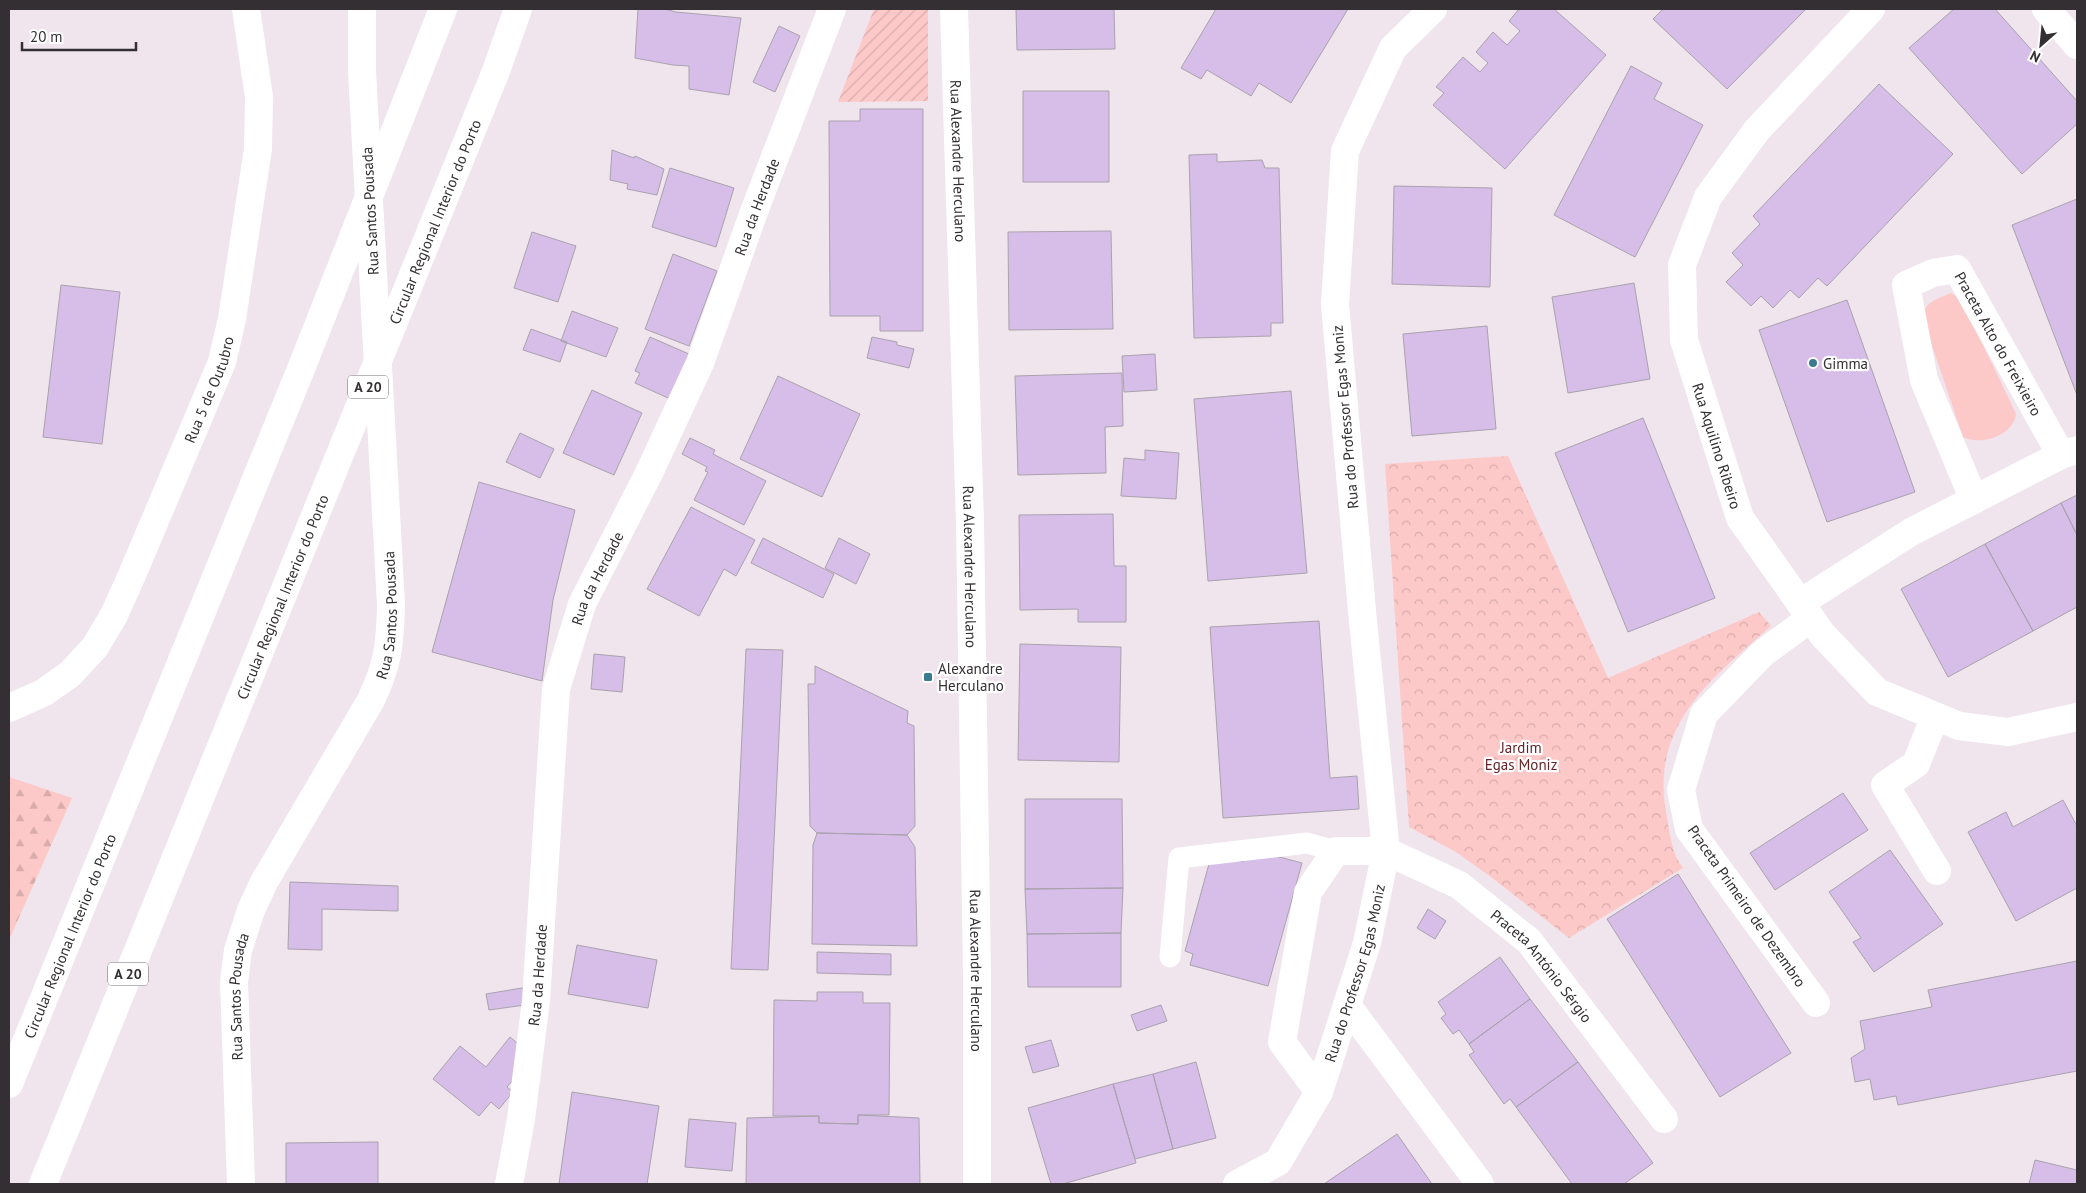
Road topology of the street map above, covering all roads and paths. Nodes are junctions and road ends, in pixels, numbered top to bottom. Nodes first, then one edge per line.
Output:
1 (246, 9) edge
2 (362, 9) edge
3 (443, 9) edge
4 (518, 9) edge
5 (832, 9) edge
6 (954, 9) edge
7 (1433, 9) edge
8 (1871, 9) edge
9 (2046, 9) edge
10 (2077, 45) edge
11 (2069, 453) edge
12 (1974, 500) junction
13 (1805, 611) junction
14 (9, 708) edge
15 (1935, 716) junction
16 (2077, 717) edge
17 (1336, 851) junction
18 (1386, 851) junction
19 (1937, 871) dead end
20 (1170, 957) dead end
21 (1816, 1003) dead end
22 (1347, 1005) junction
23 (9, 1084) edge
24 (1320, 1092) junction
25 (1664, 1119) dead end
26 (43, 1184) edge
27 (241, 1184) edge
28 (509, 1184) edge
29 (977, 1184) edge
30 (1237, 1184) edge
31 (1480, 1184) edge

1 - 14 main road, Rua 5 de Outubro
2 - 27 main road, Rua Santos Pousada
3 - 23 main road, Circular Regional Interior do Porto
4 - 26 main road, Circular Regional Interior do Porto / A 20
5 - 28 main road, Rua da Herdade
6 - 29 main road, Rua Alexandre Herculano
7 - 18 main road, Rua do Professor Egas Moniz
8 - 13 main road, Rua Aquilino Ribeiro
9 - 10 main road
11 - 12 main road, Praceta Alto do Freixieiro
11 - 12 main road, Praceta Alto do Freixieiro
12 - 13 main road, Praceta Alto do Freixieiro
13 - 15 main road, Rua Aquilino Ribeiro
13 - 21 main road, Praceta Primeiro de Dezembro
15 - 16 main road, Rua Aquilino Ribeiro
15 - 19 main road
17 - 18 main road
17 - 20 lane
17 - 24 main road, Rua do Professor Egas Moniz
18 - 22 main road, Rua do Professor Egas Moniz
18 - 25 main road, Praceta António Sérgio
22 - 24 main road, Rua do Professor Egas Moniz
22 - 31 main road
24 - 30 main road, Rua do Professor Egas Moniz

